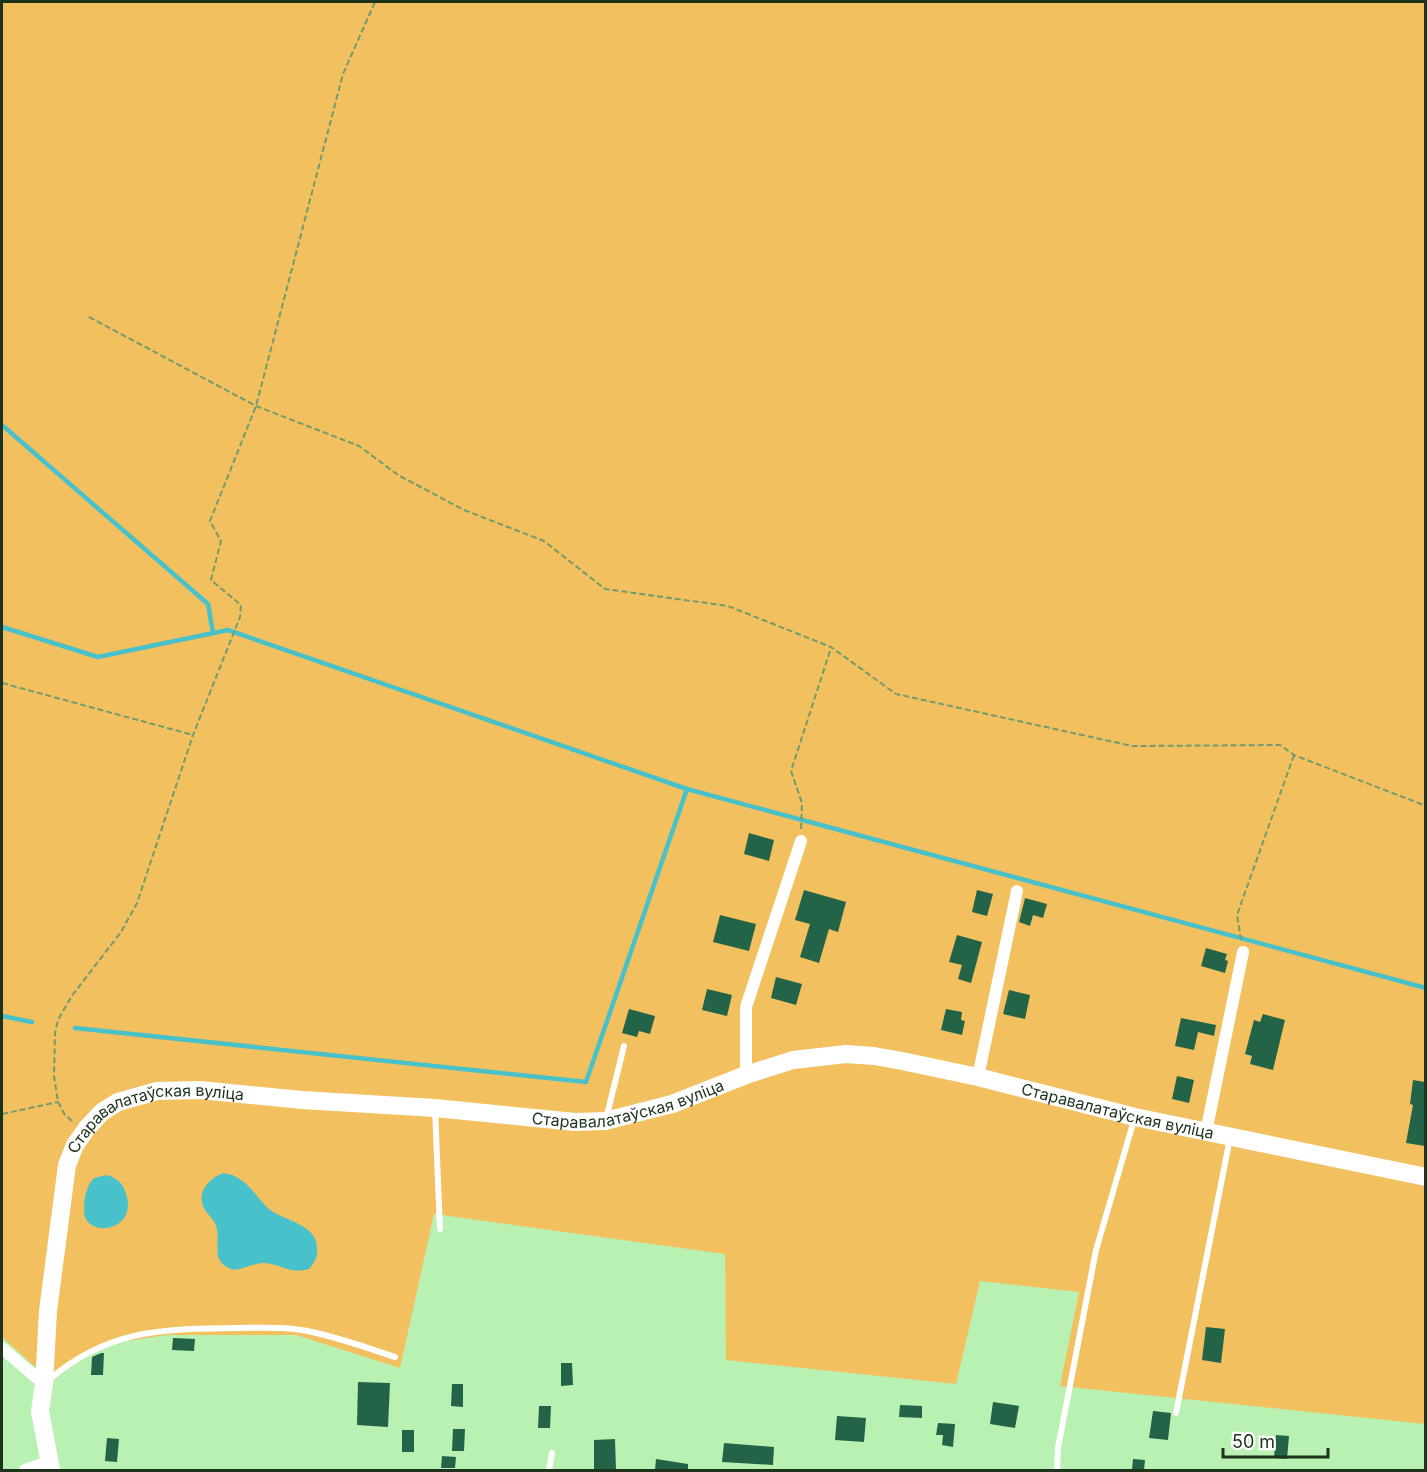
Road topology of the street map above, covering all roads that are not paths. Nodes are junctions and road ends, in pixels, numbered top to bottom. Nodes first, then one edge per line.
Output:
1 (801, 841) road end
2 (1017, 891) dead end
3 (1243, 952) road end
4 (624, 1046) dead end
5 (746, 1075) junction
6 (978, 1077) junction
7 (435, 1108) junction
8 (1135, 1116) junction
9 (605, 1122) junction
10 (1206, 1132) junction
11 (1230, 1137) junction
12 (1425, 1177) edge
13 (440, 1229) dead end
14 (2, 1347) edge
15 (396, 1357) dead end
16 (44, 1384) junction
17 (1176, 1413) dead end
18 (552, 1453) dead end
19 (49, 1466) edge
20 (25, 1470) edge
21 (549, 1470) edge
22 (1057, 1470) edge

1 - 5 street
2 - 6 street
3 - 10 street
4 - 9 lane
5 - 6 street, Старавалатаўская вуліца
5 - 9 street, Старавалатаўская вуліца
6 - 8 street, Старавалатаўская вуліца
7 - 9 street, Старавалатаўская вуліца
7 - 13 lane
7 - 16 street, Старавалатаўская вуліца
8 - 10 street, Старавалатаўская вуліца
8 - 22 lane
10 - 11 street, Старавалатаўская вуліца
11 - 12 street, Старавалатаўская вуліца
11 - 17 lane
14 - 16 street
15 - 16 lane
16 - 19 street, Старавалатаўская вуліца
18 - 21 lane
19 - 20 street

